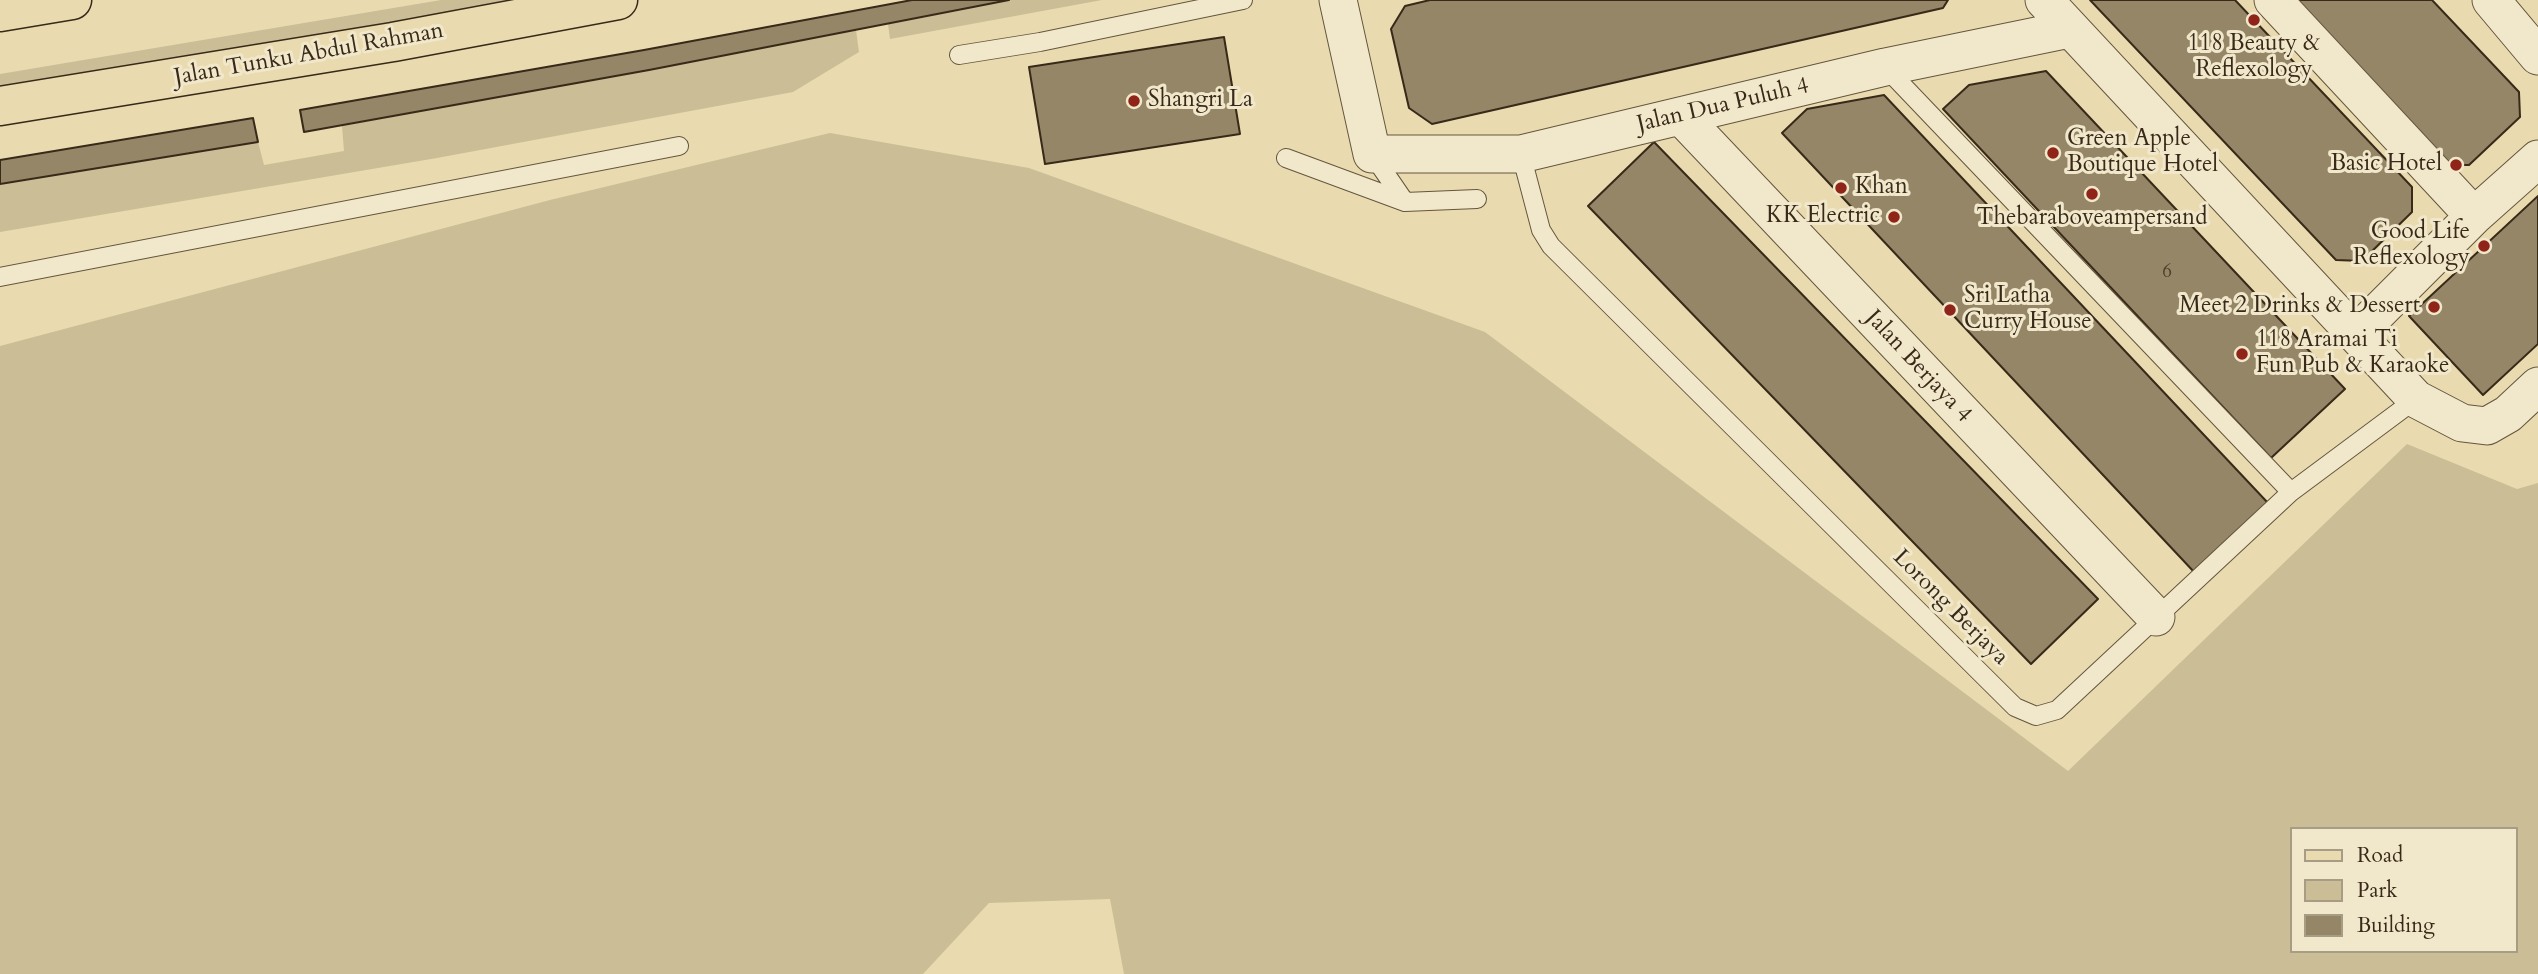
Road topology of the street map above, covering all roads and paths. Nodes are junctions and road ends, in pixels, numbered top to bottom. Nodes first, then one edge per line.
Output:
1 (72, 0) edge
2 (618, 0) edge
3 (1242, 0) edge
4 (1338, 0) edge
5 (2044, 0) edge
6 (2273, 0) edge
7 (2491, 0) edge
8 (0, 12) edge
9 (2070, 29) junction
10 (959, 55) dead end
11 (2538, 56) edge
12 (1885, 67) junction
13 (0, 106) edge
14 (1681, 116) junction
15 (679, 146) dead end
16 (1521, 154) junction
17 (1372, 155) junction
18 (1286, 158) dead end
19 (2538, 159) edge
20 (1477, 199) dead end
21 (1405, 202) junction
22 (2474, 216) junction
23 (0, 277) edge
24 (2357, 333) junction
25 (2538, 386) edge
26 (2416, 399) junction
27 (2291, 492) junction
28 (2156, 617) junction

1 - 8 main road
2 - 13 main road, Jalan Tunku Abdul Rahman
3 - 10 lane
4 - 17 street
5 - 9 street
6 - 22 street
7 - 11 street
9 - 12 street, Jalan Dua Puluh 4
9 - 24 street
12 - 14 street, Jalan Dua Puluh 4
12 - 27 lane
14 - 16 street, Jalan Dua Puluh 4
14 - 28 street, Jalan Berjaya 4
15 - 23 lane
16 - 17 street, Jalan Dua Puluh 4
16 - 28 lane, Lorong Berjaya
17 - 21 lane
18 - 21 lane
19 - 22 street
20 - 21 lane
22 - 24 street
24 - 26 street
25 - 26 street
26 - 27 lane, Lorong Berjaya
27 - 28 lane, Lorong Berjaya

